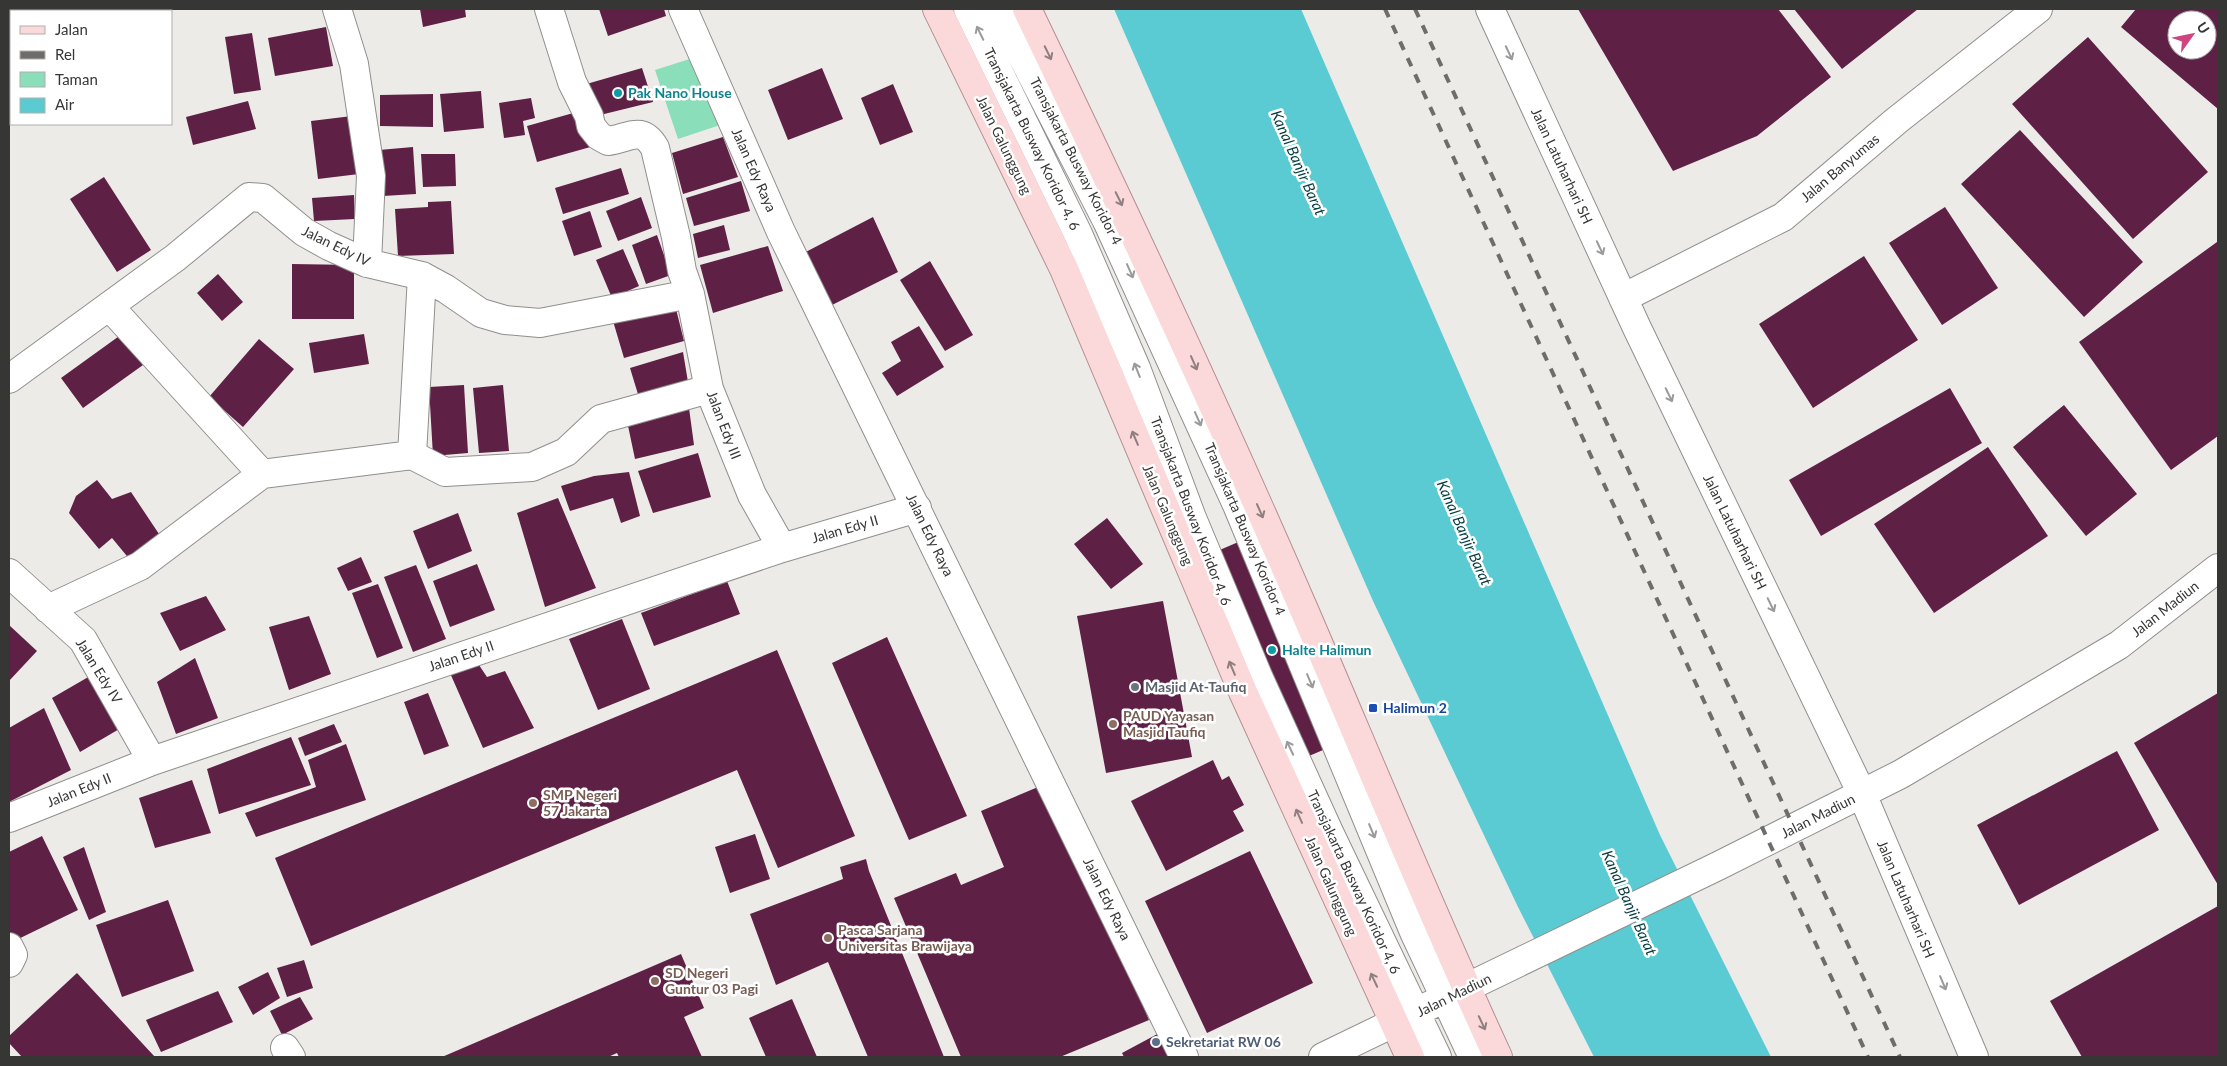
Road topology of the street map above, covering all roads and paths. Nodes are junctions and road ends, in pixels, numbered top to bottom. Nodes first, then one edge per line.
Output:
1 (337, 9) edge
2 (549, 9) edge
3 (683, 9) edge
4 (937, 9) edge
5 (968, 9) edge
6 (998, 9) edge
7 (1027, 9) edge
8 (1490, 9) edge
9 (2038, 9) edge
10 (367, 263) junction
11 (422, 276) junction
12 (690, 294) junction
13 (1623, 298) junction
14 (109, 306) junction
15 (9, 379) edge
16 (709, 389) junction
17 (412, 456) junction
18 (262, 474) junction
19 (917, 508) junction
20 (782, 548) junction
21 (2218, 568) edge
22 (9, 573) edge
23 (48, 609) junction
24 (152, 761) junction
25 (1862, 794) junction
26 (9, 818) edge
27 (9, 947) edge
28 (9, 963) edge
29 (1456, 994) junction
30 (1405, 1019) junction
31 (1184, 1057) edge
32 (1323, 1057) edge
33 (1410, 1057) edge
34 (1437, 1057) edge
35 (1474, 1057) edge
36 (1498, 1057) edge
37 (1974, 1057) edge

1 - 10 street
2 - 12 street, Jalan Edy III
3 - 19 street, Jalan Edy Raya
30 -> 4 main road, Jalan Galunggung
30 -> 5 street, Transjakarta Busway Koridor 4, 6
6 -> 29 street, Transjakarta Busway Koridor 4
7 -> 29 main road
8 -> 13 street, Jalan Latuharhari SH
9 - 13 street, Jalan Banyumas
10 - 11 street, Jalan Edy IV
10 - 14 street, Jalan Edy IV
11 - 12 street, Jalan Edy IV
11 - 17 street
12 - 16 street, Jalan Edy III
13 -> 25 street, Jalan Latuharhari SH
14 - 15 street, Jalan Edy IV
14 - 18 street
16 - 17 street
16 - 20 street, Jalan Edy III
17 - 18 street
18 - 23 street
19 - 20 street, Jalan Edy II
19 - 31 street, Jalan Edy Raya
20 - 24 street, Jalan Edy II
21 - 25 street, Jalan Madiun
22 - 23 street, Jalan Edy IV
23 - 24 street, Jalan Edy IV
24 - 26 street, Jalan Edy II
25 - 29 street, Jalan Madiun
25 -> 37 street, Jalan Latuharhari SH
27 - 28 street
29 - 30 street, Jalan Madiun
29 - 35 street, Transjakarta Busway Koridor 4
29 -> 36 main road
30 - 32 street, Jalan Madiun
30 - 33 main road, Jalan Galunggung
30 - 34 street

